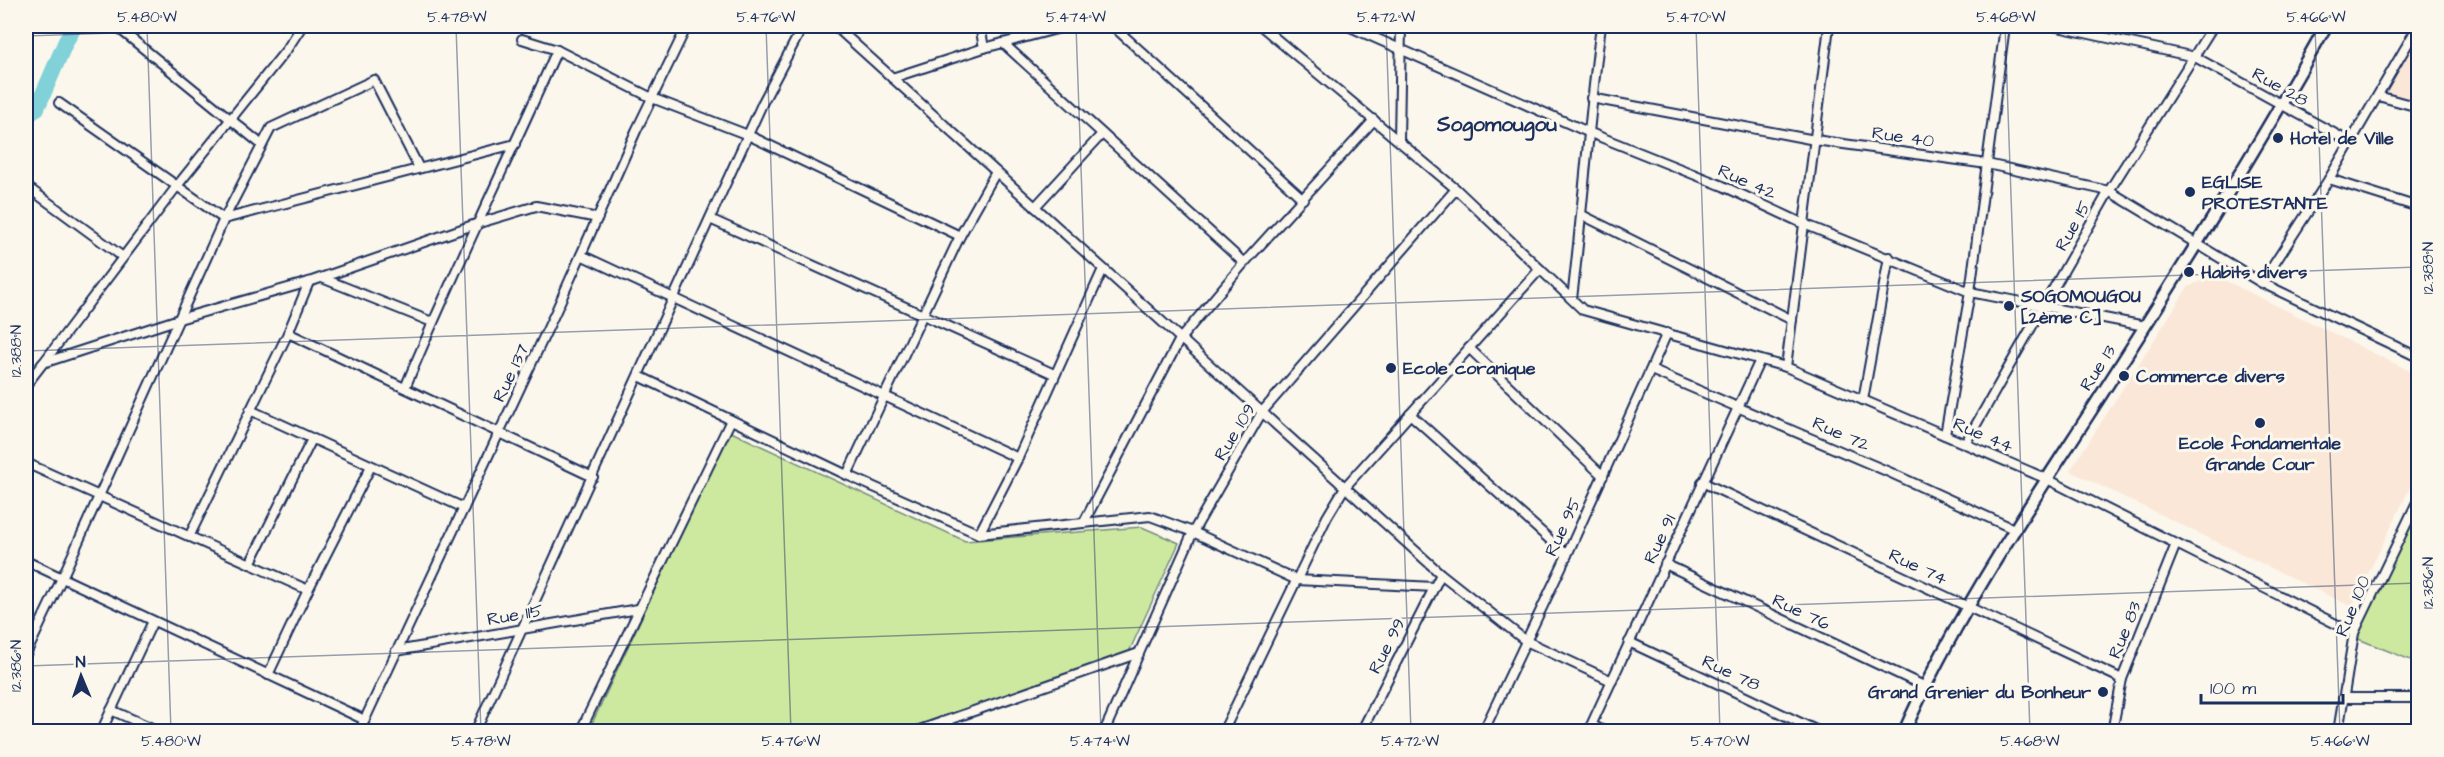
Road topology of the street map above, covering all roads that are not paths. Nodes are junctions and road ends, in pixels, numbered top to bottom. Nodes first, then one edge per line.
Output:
1 (116, 26) edge
2 (302, 26) edge
3 (687, 26) edge
4 (803, 26) edge
5 (835, 26) edge
6 (980, 26) edge
7 (1068, 26) edge
8 (1113, 26) edge
9 (1261, 26) edge
10 (1348, 26) edge
11 (1401, 26) edge
12 (1601, 26) edge
13 (1829, 26) edge
14 (2005, 26) edge
15 (2053, 26) edge
16 (2213, 26) edge
17 (2326, 26) edge
18 (2418, 26) edge
19 (522, 39) dead end
20 (1003, 43) junction
21 (984, 48) junction
22 (1401, 48) junction
23 (557, 50) junction
24 (2195, 57) junction
25 (892, 78) junction
26 (2378, 96) junction
27 (652, 98) junction
28 (1591, 98) junction
29 (59, 103) dead end
30 (2282, 105) junction
31 (2418, 107) edge
32 (232, 118) junction
33 (1374, 120) junction
34 (1588, 132) junction
35 (1102, 134) junction
36 (748, 135) junction
37 (1399, 140) junction
38 (1815, 140) junction
39 (2350, 142) junction
40 (515, 144) junction
41 (262, 145) junction
42 (1987, 164) junction
43 (419, 168) junction
44 (996, 172) junction
45 (2329, 179) junction
46 (26, 186) edge
47 (177, 186) junction
48 (1456, 189) junction
49 (2109, 191) junction
50 (1303, 199) junction
51 (1035, 207) junction
52 (2418, 207) edge
53 (1582, 215) junction
54 (598, 218) junction
55 (224, 219) junction
56 (710, 219) junction
57 (476, 224) junction
58 (1804, 224) junction
59 (960, 236) junction
60 (2196, 245) junction
61 (581, 255) junction
62 (123, 257) junction
63 (1889, 257) junction
64 (1244, 263) junction
65 (1103, 268) junction
66 (1540, 269) junction
67 (322, 278) junction
68 (309, 282) junction
69 (2262, 283) junction
70 (1970, 292) junction
71 (674, 298) junction
72 (1572, 299) junction
73 (2045, 306) junction
74 (922, 315) junction
75 (179, 319) junction
76 (1792, 320) junction
77 (432, 322) junction
78 (2145, 326) junction
79 (288, 333) junction
80 (1667, 333) junction
81 (1180, 339) junction
82 (1469, 348) junction
83 (2418, 357) edge
84 (1760, 360) junction
85 (43, 363) junction
86 (1786, 367) junction
87 (1651, 370) junction
88 (1054, 374) junction
89 (639, 376) junction
90 (26, 385) edge
91 (405, 388) junction
92 (884, 396) junction
93 (1863, 400) junction
94 (1738, 405) junction
95 (250, 410) junction
96 (1262, 412) junction
97 (1410, 414) junction
98 (731, 420) junction
99 (499, 433) junction
100 (1945, 435) junction
101 (312, 439) junction
102 (1965, 444) junction
103 (1018, 458) junction
104 (26, 464) edge
105 (371, 466) junction
106 (847, 475) junction
107 (1603, 476) junction
108 (593, 477) junction
109 (2047, 479) junction
110 (1702, 482) junction
111 (1344, 487) junction
112 (98, 497) junction
113 (2418, 500) edge
114 (464, 508) junction
115 (1084, 522) junction
116 (2016, 530) junction
117 (1193, 532) junction
118 (980, 534) junction
119 (189, 537) junction
120 (2176, 544) junction
121 (1568, 555) junction
122 (26, 561) edge
123 (250, 564) junction
124 (1665, 564) junction
125 (1441, 574) junction
126 (62, 578) junction
127 (1297, 580) junction
128 (1434, 587) junction
129 (308, 590) junction
130 (1969, 607) junction
131 (638, 609) junction
132 (153, 621) junction
133 (522, 629) junction
134 (2354, 633) junction
135 (1526, 641) junction
136 (1629, 642) junction
137 (396, 651) junction
138 (1139, 653) junction
139 (26, 654) edge
140 (268, 675) junction
141 (2122, 679) junction
142 (1612, 681) junction
143 (1924, 686) junction
144 (2343, 698) junction
145 (2418, 698) edge
146 (111, 710) junction
147 (365, 720) junction
148 (942, 722) junction
149 (1590, 728) edge
150 (101, 732) edge
151 (162, 732) edge
152 (359, 732) edge
153 (475, 732) edge
154 (580, 732) edge
155 (914, 732) edge
156 (963, 732) edge
157 (1104, 732) edge
158 (1223, 732) edge
159 (1361, 732) edge
160 (1483, 732) edge
161 (1606, 732) edge
162 (1820, 732) edge
163 (1904, 732) edge
164 (2112, 732) edge
165 (2338, 732) edge

1 - 32 street
2 - 32 street
3 - 27 street, Rue 137
4 - 36 street
5 - 25 street
6 - 21 street
7 - 20 street
8 - 50 street
9 - 33 street
10 - 22 street, Rue 42
11 - 22 street
12 - 28 street
13 - 38 street
14 - 42 street
15 - 24 street, Rue 28
16 - 24 street, Rue 15
17 - 30 street, Rue 13
18 - 26 street
19 - 23 street
20 - 21 street
20 - 35 street
21 - 25 street
22 - 34 street, Rue 42
22 - 37 street
23 - 27 street
23 - 40 street
24 - 30 street, Rue 28
24 - 49 street, Rue 15
25 - 44 street
26 - 31 street
26 - 39 street
27 - 36 street
27 - 54 street, Rue 137
28 - 34 street
28 - 38 street, Rue 40
29 - 47 street
30 - 39 street, Rue 28
30 - 60 street, Rue 13
32 - 41 street
32 - 47 street
33 - 37 street
33 - 50 street
34 - 53 street
34 - 58 street, Rue 42
35 - 51 street
35 - 64 street
36 - 56 street
36 - 59 street
37 - 48 street
38 - 42 street, Rue 40
38 - 58 street
39 - 45 street
40 - 43 street
40 - 57 street
41 - 43 street
41 - 55 street
42 - 49 street, Rue 40
42 - 70 street
43 - 55 street
44 - 51 street
44 - 59 street
45 - 52 street
45 - 69 street
46 - 62 street
47 - 55 street
47 - 62 street
48 - 66 street
48 - 96 street, Rue 109
49 - 60 street, Rue 40
49 - 73 street, Rue 15
50 - 64 street
51 - 65 street
53 - 72 street
53 - 76 street
54 - 57 street
54 - 61 street, Rue 137
55 - 75 street
56 - 71 street
56 - 74 street
57 - 67 street
57 - 77 street
58 - 63 street, Rue 42
58 - 76 street
59 - 74 street
60 - 69 street, Rue 40
60 - 78 street, Rue 13
61 - 71 street
61 - 99 street, Rue 137
62 - 85 street
63 - 70 street, Rue 42
63 - 93 street
64 - 81 street
65 - 81 street
65 - 88 street
66 - 72 street
66 - 82 street
67 - 68 street
67 - 77 street
68 - 75 street
68 - 79 street
69 - 83 street, Rue 40
70 - 73 street, Rue 42
70 - 100 street
71 - 89 street
71 - 92 street
72 - 80 street, Rue 44
73 - 78 street, Rue 42
73 - 102 street, Rue 15
74 - 88 street
74 - 92 street
75 - 85 street
75 - 112 street
76 - 86 street
77 - 91 street
78 - 109 street, Rue 13
79 - 91 street
79 - 95 street
80 - 84 street, Rue 44
80 - 87 street, Rue 95
81 - 96 street
81 - 115 street
82 - 97 street
82 - 107 street
84 - 86 street, Rue 44
84 - 94 street, Rue 91
85 - 90 street
86 - 93 street, Rue 44
87 - 94 street, Rue 72
87 - 107 street, Rue 95
88 - 103 street
89 - 98 street
89 - 108 street
91 - 99 street
92 - 103 street
92 - 106 street
93 - 100 street, Rue 44
94 - 110 street, Rue 91
94 - 116 street, Rue 72
95 - 101 street
95 - 119 street
96 - 111 street
96 - 117 street, Rue 109
97 - 111 street
97 - 121 street
98 - 106 street
98 - 131 street
99 - 108 street
99 - 114 street, Rue 137
100 - 102 street, Rue 44
101 - 105 street
101 - 123 street
102 - 109 street, Rue 44
103 - 118 street
104 - 112 street
105 - 114 street
105 - 129 street
106 - 118 street
107 - 121 street, Rue 95
108 - 133 street
109 - 116 street, Rue 13
109 - 120 street, Rue 44
110 - 124 street, Rue 91
110 - 130 street, Rue 74
111 - 125 street
111 - 127 street
112 - 119 street
112 - 126 street
113 - 134 street, Rue 100
114 - 137 street, Rue 137
115 - 117 street
115 - 118 street
116 - 130 street, Rue 13
117 - 127 street
117 - 138 street, Rue 109
119 - 123 street
120 - 134 street, Rue 44
120 - 141 street, Rue 83
121 - 135 street, Rue 95
122 - 126 street
123 - 129 street
124 - 136 street, Rue 91
124 - 143 street, Rue 76
125 - 128 street, Rue 99
125 - 135 street
126 - 132 street
126 - 139 street
127 - 128 street
127 - 158 street
128 - 159 street, Rue 99
129 - 140 street
130 - 141 street, Rue 74
130 - 143 street, Rue 13
131 - 133 street, Rue 115
131 - 154 street
132 - 140 street
132 - 146 street
133 - 137 street, Rue 115
133 - 153 street
134 - 144 street, Rue 100
135 - 142 street
135 - 160 street, Rue 95
136 - 142 street, Rue 91
136 - 162 street, Rue 78
137 - 147 street, Rue 137
138 - 148 street
138 - 157 street, Rue 109
140 - 147 street
141 - 164 street, Rue 83
142 - 149 street, Rue 91
143 - 163 street, Rue 13
144 - 145 street
144 - 165 street, Rue 100
146 - 150 street
146 - 151 street
147 - 152 street, Rue 137
148 - 155 street
148 - 156 street
149 - 161 street

